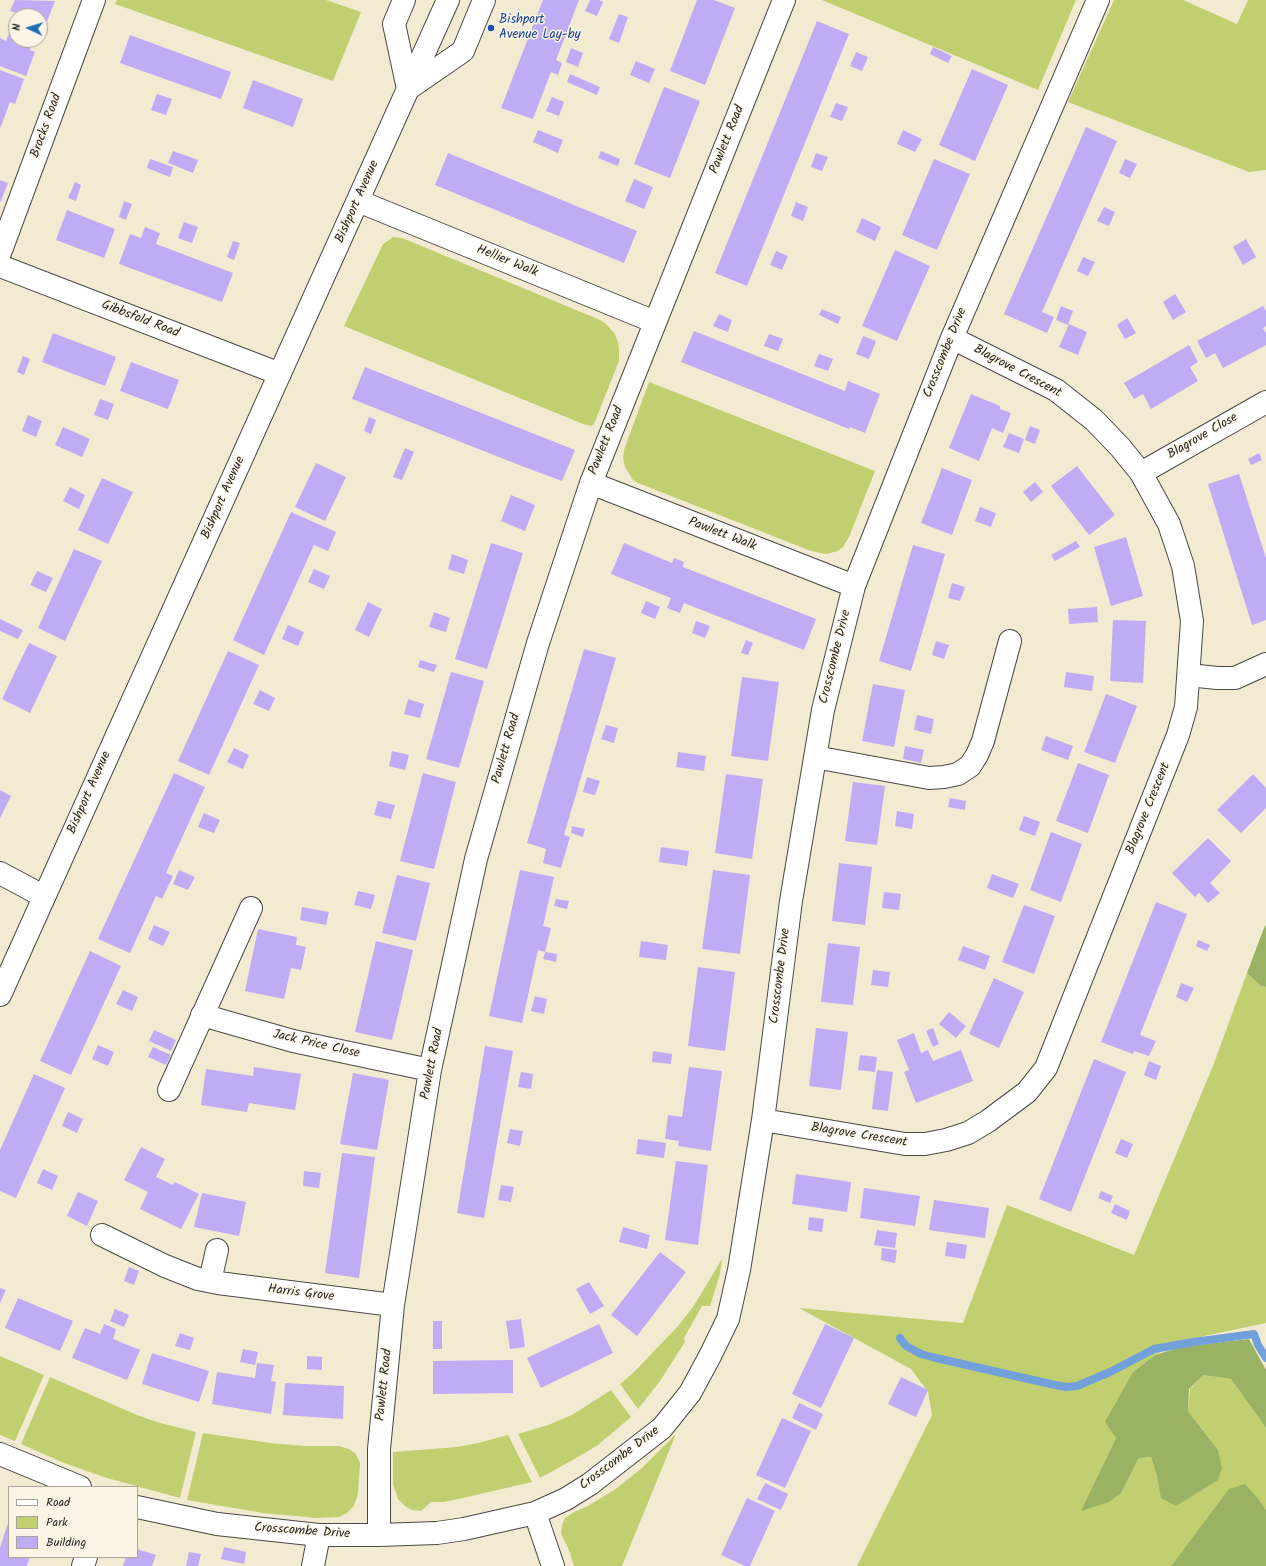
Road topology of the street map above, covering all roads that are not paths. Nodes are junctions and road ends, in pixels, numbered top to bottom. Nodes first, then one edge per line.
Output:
1 (94, 0) edge
2 (404, 0) edge
3 (448, 0) edge
4 (484, 0) edge
5 (784, 0) edge
6 (1098, 0) edge
7 (408, 89) junction
8 (358, 201) junction
9 (0, 253) edge
10 (0, 266) edge
11 (655, 322) junction
12 (952, 338) junction
13 (280, 374) junction
14 (1266, 402) edge
15 (1141, 473) junction
16 (591, 483) junction
17 (854, 586) junction
18 (1010, 641) dead end
19 (1266, 664) edge
20 (1189, 675) junction
21 (815, 757) junction
22 (0, 873) edge
23 (44, 896) junction
24 (251, 908) dead end
25 (0, 995) edge
26 (202, 1015) junction
27 (430, 1070) junction
28 (169, 1090) dead end
29 (763, 1120) junction
30 (102, 1234) dead end
31 (217, 1250) dead end
32 (210, 1281) junction
33 (393, 1305) junction
34 (0, 1454) edge
35 (78, 1486) edge
36 (138, 1507) edge
37 (535, 1513) junction
38 (379, 1535) junction
39 (320, 1536) junction
40 (313, 1566) edge
41 (553, 1566) edge

1 - 9 street, Brocks Road
2 - 7 street
3 - 7 street, Bishport Avenue
4 - 7 street
5 - 11 street, Pawlett Road
6 - 12 street, Crosscombe Drive
7 - 8 street, Bishport Avenue
8 - 11 street, Hellier Walk
8 - 13 street, Bishport Avenue
10 - 13 street, Gibbsfold Road
11 - 16 street, Pawlett Road
12 - 15 street, Blagrove Crescent
12 - 17 street, Crosscombe Drive
13 - 23 street, Bishport Avenue
14 - 15 street, Blagrove Close
15 - 20 street, Blagrove Crescent
16 - 17 street, Pawlett Walk
16 - 27 street, Pawlett Road
17 - 21 street, Crosscombe Drive
18 - 21 street
19 - 20 street
20 - 29 street, Blagrove Crescent
21 - 29 street, Crosscombe Drive
22 - 23 street
23 - 25 street, Bishport Avenue
24 - 26 street
26 - 27 street, Jack Price Close
26 - 28 street
27 - 33 street, Pawlett Road
29 - 37 street, Crosscombe Drive
30 - 32 street, Harris Grove
31 - 32 street
32 - 33 street, Harris Grove
33 - 38 street, Pawlett Road
34 - 35 street
36 - 39 street, Crosscombe Drive
37 - 38 street, Crosscombe Drive
37 - 41 street
38 - 39 street, Crosscombe Drive
39 - 40 street

